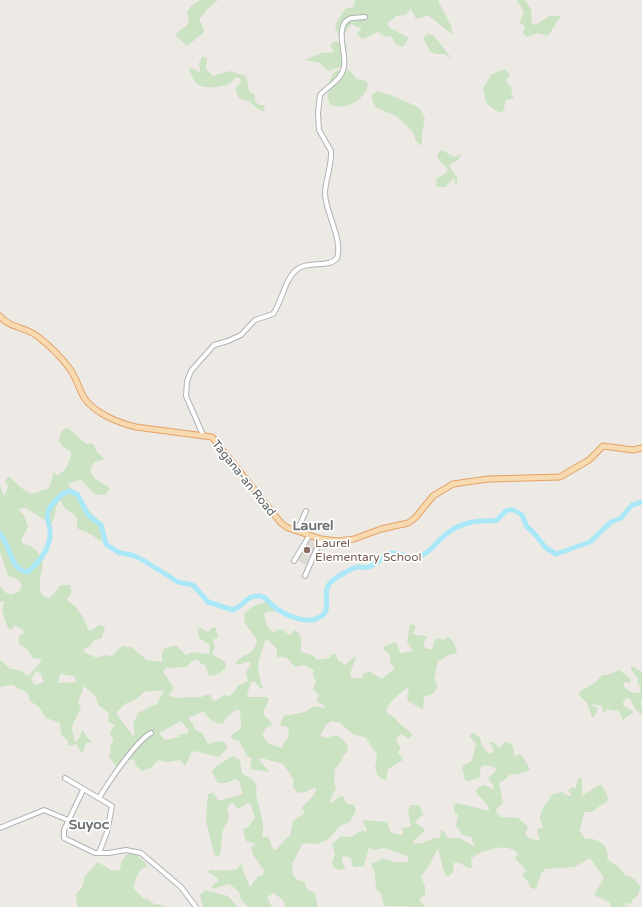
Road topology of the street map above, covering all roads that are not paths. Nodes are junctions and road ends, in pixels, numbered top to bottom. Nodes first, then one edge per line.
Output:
1 (365, 17) dead end
2 (0, 316) edge
3 (203, 435) junction
4 (642, 448) edge
5 (306, 511) dead end
6 (297, 531) junction
7 (309, 536) junction
8 (321, 539) junction
9 (294, 561) dead end
10 (305, 576) dead end
11 (151, 733) dead end
12 (65, 778) dead end
13 (83, 790) junction
14 (99, 798) junction
15 (68, 820) junction
16 (0, 828) edge
17 (99, 853) junction
18 (196, 907) edge

1 - 3 street
2 - 3 main road, Tagana-an Road
3 - 6 main road, Tagana-an Road
4 - 8 main road, Tagana-an Road
5 - 6 street
6 - 7 main road, Tagana-an Road
7 - 8 main road, Tagana-an Road
7 - 9 street
8 - 10 street
11 - 14 street
12 - 13 street
13 - 14 street
13 - 15 street
14 - 17 street
15 - 16 street
15 - 17 street
17 - 18 street

